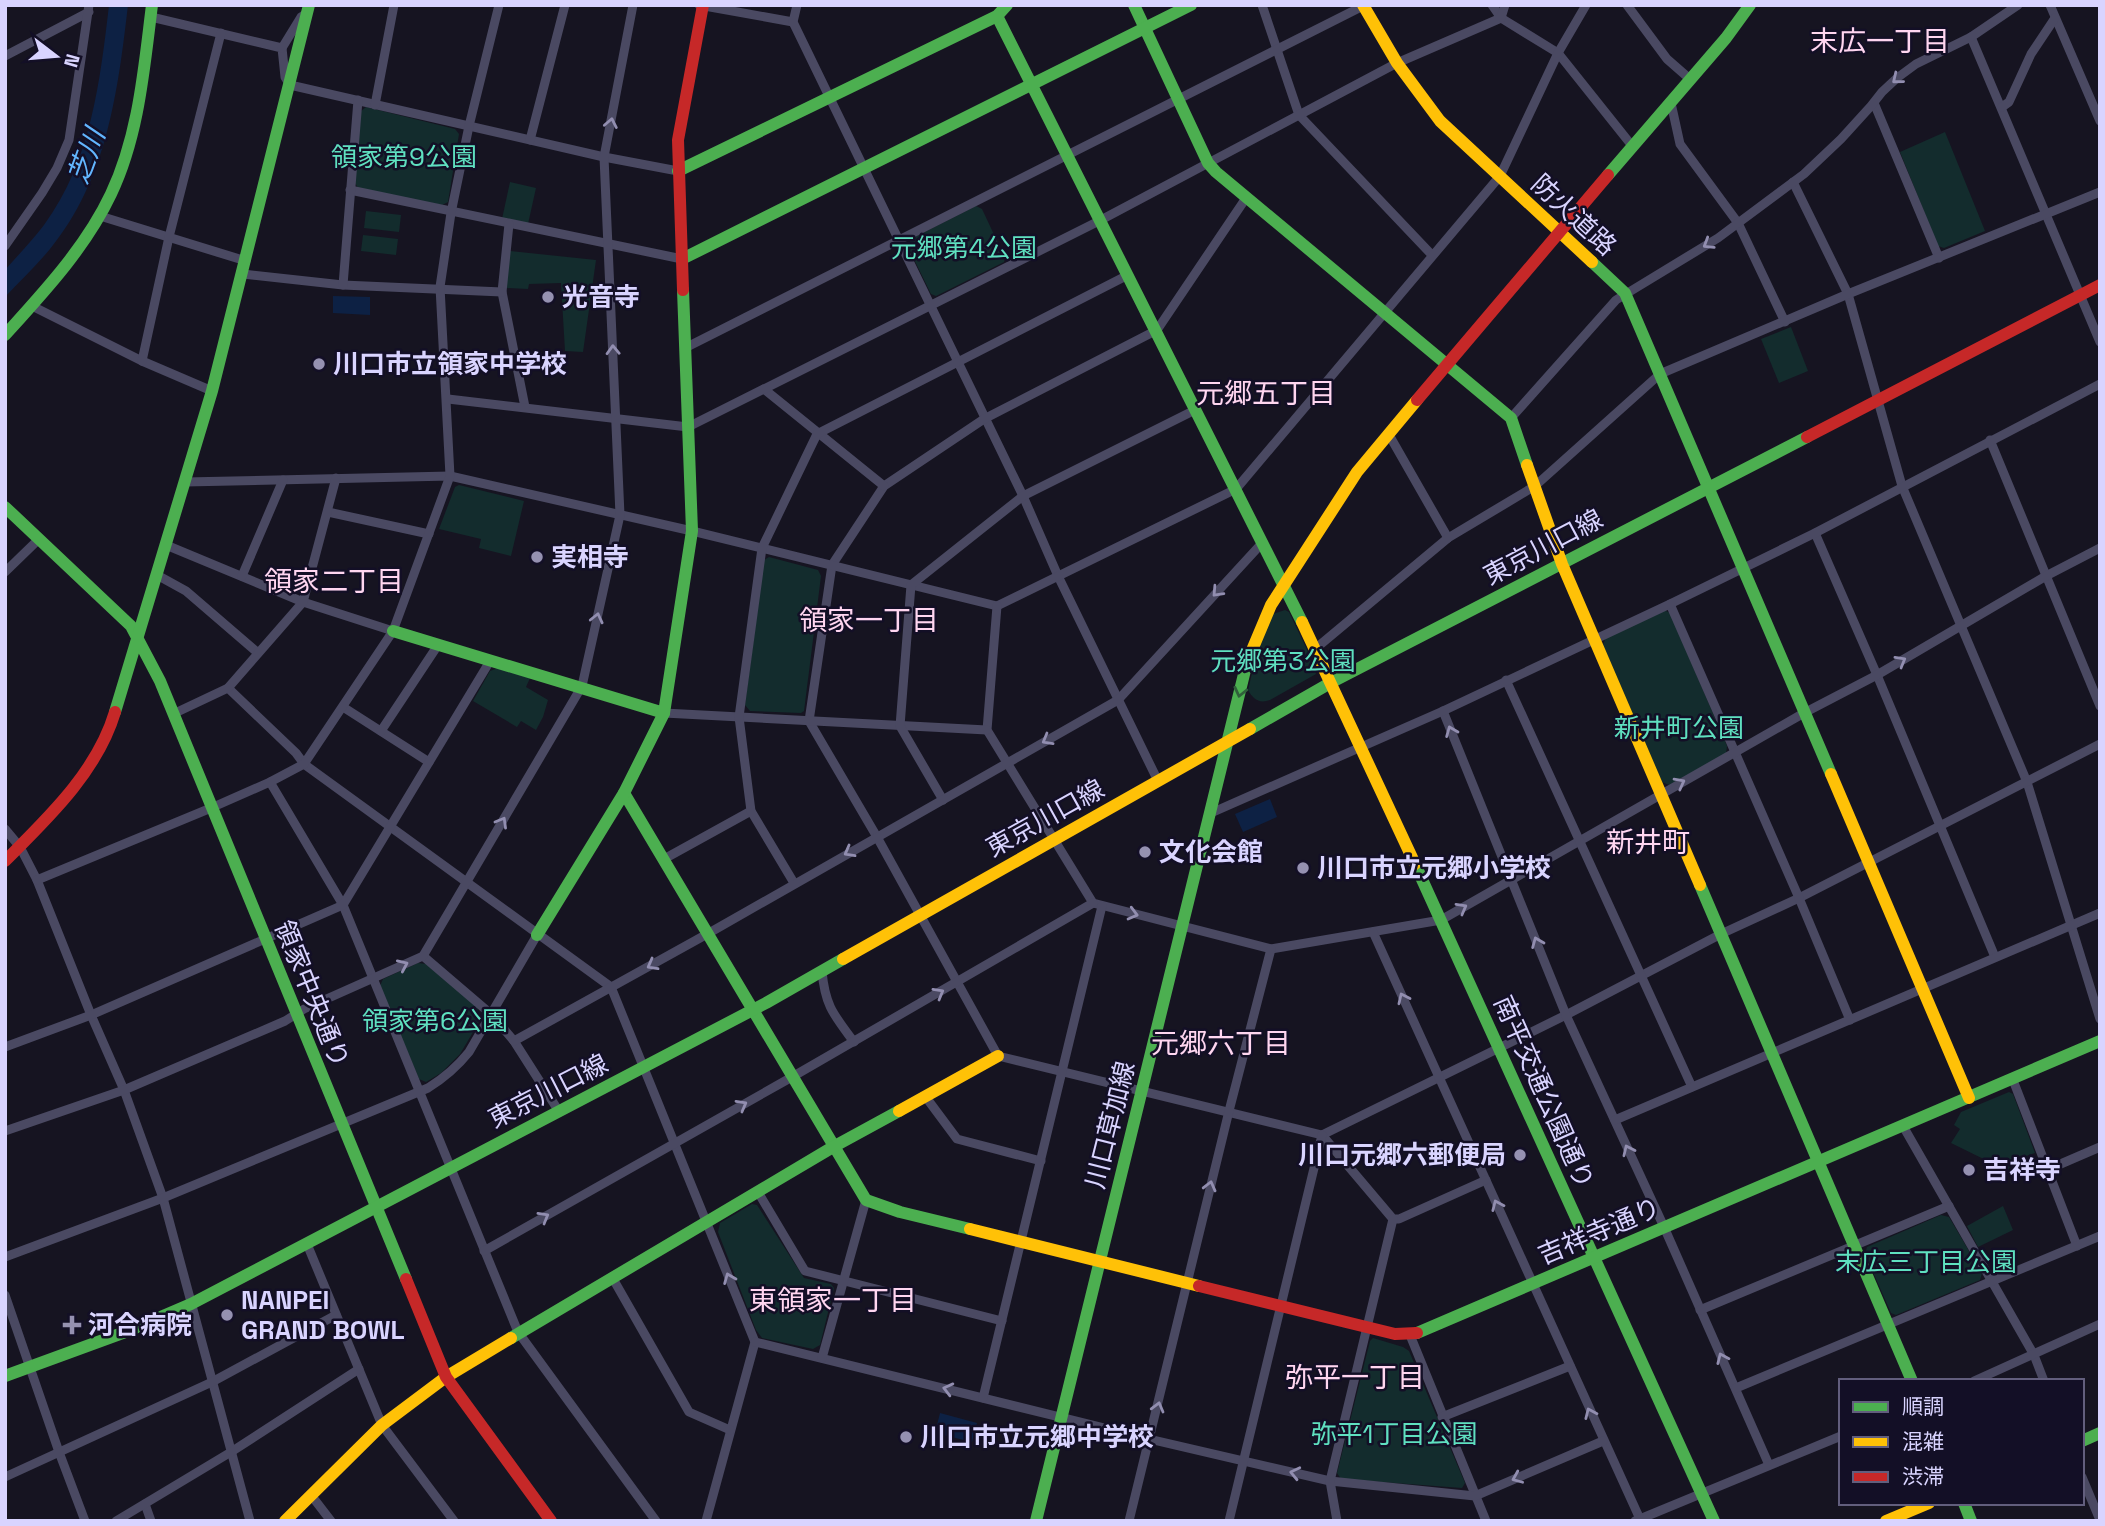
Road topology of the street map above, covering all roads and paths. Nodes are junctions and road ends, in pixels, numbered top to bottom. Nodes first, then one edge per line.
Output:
1 (394, 5) edge
2 (499, 5) edge
3 (565, 5) edge
4 (634, 5) edge
5 (697, 5) edge
6 (797, 5) edge
7 (1007, 5) edge
8 (1133, 5) edge
9 (1191, 5) edge
10 (1262, 5) edge
11 (1492, 5) edge
12 (1505, 5) edge
13 (1586, 5) edge
14 (1627, 5) edge
15 (1749, 5) edge
16 (2018, 5) edge
17 (2050, 5) edge
18 (703, 6) edge
19 (1363, 6) edge
20 (89, 8) edge
21 (308, 9) edge
22 (152, 11) edge
23 (997, 16) junction
24 (1501, 18) junction
25 (2055, 18) junction
26 (793, 22) junction
27 (1145, 29) junction
28 (221, 33) junction
29 (1971, 37) junction
30 (282, 48) junction
31 (1278, 50) junction
32 (1558, 53) junction
33 (5, 56) edge
34 (1397, 62) junction
35 (1691, 80) junction
36 (1032, 84) junction
37 (290, 85) junction
38 (830, 97) junction
39 (358, 100) junction
40 (1179, 100) junction
41 (1671, 103) junction
42 (1874, 103) junction
43 (375, 105) junction
44 (2002, 107) junction
45 (1299, 115) junction
46 (2100, 121) edge
47 (469, 125) junction
48 (530, 140) junction
49 (1633, 148) junction
50 (1067, 156) junction
51 (604, 158) junction
52 (1208, 163) junction
53 (864, 169) junction
54 (678, 171) junction
55 (1500, 176) junction
56 (1793, 182) junction
57 (350, 190) junction
58 (2100, 192) edge
59 (1246, 198) junction
60 (452, 213) junction
61 (2045, 215) junction
62 (100, 216) junction
63 (1099, 221) junction
64 (1738, 223) junction
65 (509, 224) junction
66 (1559, 232) junction
67 (169, 237) junction
68 (900, 241) junction
69 (608, 244) junction
70 (5, 246) edge
71 (1432, 255) junction
72 (1939, 258) junction
73 (682, 259) junction
74 (245, 267) junction
75 (1128, 275) junction
76 (342, 285) junction
77 (2100, 285) edge
78 (440, 287) junction
79 (502, 292) junction
80 (1625, 293) junction
81 (1848, 294) junction
82 (2080, 295) junction
83 (931, 305) junction
84 (32, 306) junction
85 (1385, 313) junction
86 (1785, 322) junction
87 (1157, 330) junction
88 (5, 335) edge
89 (2100, 342) edge
90 (685, 348) junction
91 (142, 361) junction
92 (958, 363) junction
93 (1446, 365) junction
94 (1660, 374) junction
95 (2100, 384) edge
96 (764, 389) junction
97 (212, 391) junction
98 (448, 399) junction
99 (1878, 399) junction
100 (525, 407) junction
101 (1195, 411) junction
102 (615, 418) junction
103 (1511, 418) junction
104 (984, 419) junction
105 (688, 427) junction
106 (1388, 433) junction
107 (817, 434) junction
108 (1990, 440) junction
109 (450, 476) junction
110 (336, 478) junction
111 (282, 480) junction
112 (185, 482) junction
113 (884, 486) junction
114 (1535, 486) junction
115 (1902, 486) junction
116 (1707, 487) junction
117 (1236, 489) junction
118 (1023, 496) junction
119 (5, 507) edge
120 (328, 512) junction
121 (621, 515) junction
122 (692, 531) junction
123 (1815, 533) junction
124 (429, 534) junction
125 (1448, 538) junction
126 (39, 539) junction
127 (1263, 542) junction
128 (166, 545) junction
129 (762, 548) junction
130 (2100, 548) edge
131 (1562, 564) junction
132 (832, 565) junction
133 (1742, 569) junction
134 (5, 572) edge
135 (158, 575) junction
136 (242, 576) junction
137 (1058, 576) junction
138 (2046, 576) junction
139 (1283, 584) junction
140 (911, 585) junction
141 (303, 602) junction
142 (1670, 604) junction
143 (997, 606) junction
144 (1961, 627) junction
145 (393, 631) junction
146 (1595, 638) junction
147 (139, 640) junction
148 (438, 645) junction
149 (1315, 649) junction
150 (258, 653) junction
151 (490, 661) junction
152 (1877, 675) junction
153 (1506, 680) junction
154 (1332, 682) junction
155 (582, 686) junction
156 (228, 688) junction
157 (1118, 699) junction
158 (2100, 706) edge
159 (344, 707) junction
160 (1443, 711) junction
161 (664, 713) junction
162 (1804, 713) junction
163 (173, 714) junction
164 (739, 717) junction
165 (809, 721) junction
166 (900, 726) junction
167 (987, 730) junction
168 (381, 731) junction
169 (1229, 740) junction
170 (2100, 744) edge
171 (1363, 747) junction
172 (1735, 754) junction
173 (429, 762) junction
174 (304, 764) junction
175 (1007, 764) junction
176 (1157, 781) junction
177 (270, 782) junction
178 (2027, 782) junction
179 (624, 793) junction
180 (1660, 794) junction
181 (943, 800) junction
182 (211, 808) junction
183 (751, 811) junction
184 (1211, 813) junction
185 (1940, 826) junction
186 (391, 827) junction
187 (5, 829) edge
188 (877, 837) junction
189 (1052, 840) junction
190 (1580, 843) junction
191 (20, 847) junction
192 (664, 859) junction
193 (5, 861) edge
194 (1867, 862) junction
195 (37, 880) junction
196 (1512, 880) junction
197 (467, 881) junction
198 (794, 883) junction
199 (1799, 898) junction
200 (343, 905) junction
201 (1097, 905) junction
202 (2100, 912) edge
203 (920, 915) junction
204 (1441, 920) junction
205 (2071, 925) junction
206 (1182, 928) junction
207 (1373, 932) junction
208 (709, 933) junction
209 (1721, 933) junction
210 (537, 935) junction
211 (265, 940) junction
212 (1271, 949) junction
213 (423, 956) junction
214 (1995, 957) junction
215 (822, 971) junction
216 (1641, 974) junction
217 (372, 979) junction
218 (959, 982) junction
219 (611, 987) junction
220 (1922, 989) junction
221 (753, 1010) junction
222 (296, 1014) junction
223 (492, 1014) junction
224 (91, 1015) junction
225 (1566, 1015) junction
226 (2100, 1018) edge
227 (1850, 1020) junction
228 (514, 1041) junction
229 (2100, 1041) edge
230 (854, 1042) junction
231 (1499, 1046) junction
232 (5, 1047) edge
233 (1773, 1053) junction
234 (999, 1056) junction
235 (643, 1067) junction
236 (1063, 1071) junction
237 (1439, 1076) junction
238 (792, 1077) junction
239 (2014, 1080) junction
240 (1692, 1087) junction
241 (124, 1090) junction
242 (1142, 1090) junction
243 (419, 1091) junction
244 (925, 1096) junction
245 (1969, 1098) junction
246 (558, 1111) junction
247 (1229, 1111) junction
248 (1615, 1120) junction
249 (340, 1123) junction
250 (1903, 1126) junction
251 (5, 1131) edge
252 (1322, 1135) junction
253 (674, 1143) junction
254 (833, 1147) junction
255 (2100, 1147) edge
256 (1041, 1161) junction
257 (1821, 1162) junction
258 (450, 1168) junction
259 (2049, 1169) junction
260 (1486, 1180) junction
261 (758, 1192) junction
262 (163, 1198) junction
263 (866, 1200) junction
264 (1949, 1206) junction
265 (375, 1207) junction
266 (1393, 1219) junction
267 (707, 1222) junction
268 (1664, 1227) junction
269 (2100, 1237) edge
270 (1021, 1241) junction
271 (307, 1244) junction
272 (1854, 1245) junction
273 (2077, 1246) junction
274 (484, 1251) junction
275 (5, 1257) edge
276 (1595, 1258) junction
277 (1100, 1261) junction
278 (612, 1277) junction
279 (844, 1280) junction
280 (1992, 1281) junction
281 (1188, 1282) junction
282 (1533, 1284) junction
283 (5, 1295) edge
284 (191, 1304) junction
285 (1280, 1305) junction
286 (1700, 1310) junction
287 (336, 1315) junction
288 (1002, 1321) junction
289 (1888, 1324) junction
290 (2100, 1324) edge
291 (1367, 1327) junction
292 (517, 1332) junction
293 (1410, 1335) junction
294 (755, 1342) junction
295 (2034, 1355) junction
296 (822, 1358) junction
297 (1570, 1366) junction
298 (29, 1368) junction
299 (359, 1369) junction
300 (5, 1376) edge
301 (446, 1377) junction
302 (1911, 1379) edge
303 (1979, 1379) edge
304 (2043, 1379) edge
305 (212, 1382) junction
306 (1736, 1388) junction
307 (984, 1398) junction
308 (1062, 1417) junction
309 (1442, 1417) junction
310 (382, 1424) junction
311 (730, 1430) junction
312 (2100, 1433) edge
313 (1839, 1437) edge
314 (1149, 1439) junction
315 (2084, 1440) edge
316 (1603, 1441) junction
317 (59, 1452) junction
318 (231, 1452) junction
319 (1243, 1461) junction
320 (1769, 1465) junction
321 (5, 1477) edge
322 (1329, 1481) junction
323 (2084, 1482) edge
324 (1701, 1493) junction
325 (311, 1495) junction
326 (1475, 1496) junction
327 (145, 1504) junction
328 (1924, 1505) edge
329 (1638, 1520) edge
330 (2100, 1520) edge
331 (85, 1521) edge
332 (116, 1521) edge
333 (151, 1521) edge
334 (250, 1521) edge
335 (285, 1521) edge
336 (331, 1521) edge
337 (454, 1521) edge
338 (551, 1521) edge
339 (656, 1521) edge
340 (706, 1521) edge
341 (1036, 1521) edge
342 (1129, 1521) edge
343 (1229, 1521) edge
344 (1337, 1521) edge
345 (1486, 1521) edge
346 (1714, 1521) edge
347 (1886, 1521) edge

1 - 43 street
2 - 47 street
3 - 48 street
51 -> 4 street
5 - 18 street
6 - 26 street
7 - 23 street
8 - 27 street
9 - 27 street
10 - 31 street
11 - 24 street
12 - 24 street
13 - 32 street
14 - 35 street
15 - 35 street, 川口草加線
16 - 29 street
17 - 25 street
18 - 26 street
18 - 54 street
19 - 31 street
19 - 34 street, 防火道路
20 - 33 street
20 - 70 street
21 - 30 street
21 - 37 street
22 - 28 street
22 - 62 street
23 - 36 street, 南平交通公園通り
23 - 38 street
24 - 32 street
24 - 34 street
25 - 44 street
25 - 46 street
26 - 38 street
27 - 36 street
27 - 40 street
28 - 30 street
28 - 67 street
29 -> 42 street
29 - 44 street
30 - 37 street
31 - 40 street
31 - 45 street
32 - 49 street
32 - 55 street
34 - 45 street
34 - 55 street, 防火道路
35 - 41 street, 川口草加線
36 - 50 street, 南平交通公園通り
36 - 53 street
37 - 39 street
37 - 74 street
38 - 53 street
38 - 54 street
39 - 43 street
39 - 57 street
40 - 50 street
40 - 52 street
41 - 49 street, 川口草加線
41 - 64 street
42 - 56 street
42 - 72 street
43 - 47 street
44 - 61 street
45 - 52 street
45 - 71 street
47 - 48 street
47 - 60 street
48 - 51 street
49 - 66 street, 川口草加線
50 - 63 street, 南平交通公園通り
50 - 68 street
51 - 54 street
51 - 69 street
52 - 59 street
52 - 63 street
53 - 68 street
53 - 73 street
54 - 73 street
55 - 66 street, 防火道路
55 - 71 street
56 - 64 street
56 - 81 street
57 - 60 street
57 - 76 street
58 - 61 street
59 - 85 street
59 - 87 street
60 - 65 street
60 - 78 street
61 - 72 street
61 - 82 street
62 - 67 street
62 - 84 street
63 - 75 street, 南平交通公園通り
63 - 83 street
64 -> 80 street
64 - 86 street
65 - 69 street
65 - 79 street
66 - 80 street, 防火道路
66 - 93 street, 川口草加線
67 - 74 street
67 - 91 street
68 - 83 street
68 - 90 street
69 - 73 street
102 -> 69 street
71 - 85 street
72 - 81 street
73 - 90 street
74 - 76 street
74 - 97 street
75 - 87 street, 南平交通公園通り
75 - 92 street
76 - 78 street
77 - 82 street, 東京川口線
78 - 79 street
78 - 98 street
79 - 100 street
80 - 94 street, 防火道路
80 - 103 street
81 - 86 street
81 - 99 street
82 - 89 street
82 - 99 street, 東京川口線
83 - 92 street
83 - 96 street
84 - 88 street
84 - 91 street
85 - 93 street
85 - 117 street
86 - 94 street
87 - 101 street, 南平交通公園通り
87 - 104 street
90 - 105 street
91 - 97 street
92 - 104 street
92 - 107 street
93 - 103 street
93 - 106 street, 川口草加線
94 - 114 street
94 - 116 street, 防火道路
95 - 108 street
96 - 105 street
96 - 107 street
97 - 112 street
98 - 100 street
98 - 109 street
99 - 115 street
99 - 116 street, 東京川口線
100 - 102 street
101 - 117 street, 南平交通公園通り
101 - 118 street
102 - 105 street
102 - 121 street
103 - 114 street
104 - 113 street
104 - 118 street
105 - 122 street
106 - 125 street
106 - 139 street, 川口草加線
107 - 113 street
107 - 129 street
108 - 115 street
108 - 138 street
109 - 110 street
109 - 121 street
109 - 124 street
110 - 111 street
110 - 120 street
111 - 112 street
111 - 136 street
112 - 128 street
113 - 132 street
114 - 125 street
114 - 131 street
115 - 123 street
115 - 144 street
116 - 131 street, 東京川口線
116 - 133 street, 防火道路
117 - 127 street, 南平交通公園通り
117 - 137 street
118 - 137 street
118 - 140 street
119 - 126 street, 領家中央通り
120 - 124 street
120 - 141 street
121 - 122 street
155 -> 121 street
122 - 129 street
122 - 161 street
123 - 133 street
123 - 152 street
124 - 145 street
125 - 149 street
126 - 134 street
126 - 147 street, 領家中央通り
127 - 139 street, 南平交通公園通り
127 -> 157 street
128 - 135 street
128 - 136 street
129 - 132 street
129 - 164 street
130 - 138 street
131 - 146 street
131 - 154 street, 東京川口線
132 - 140 street
132 - 165 street
133 - 142 street
133 - 162 street, 防火道路
135 - 147 street
135 - 150 street
136 - 141 street
137 - 143 street
137 - 157 street
138 - 144 street
138 - 158 street
139 - 149 street, 南平交通公園通り
139 -> 169 street, 川口草加線
140 - 143 street
140 - 166 street
141 - 145 street
141 - 150 street
142 - 146 street
142 - 172 street
143 - 167 street
152 -> 144 street
144 - 178 street
145 - 148 street
145 - 159 street
146 - 153 street
146 - 180 street
147 - 163 street, 領家中央通り
147 - 191 street
148 - 151 street
148 - 168 street
149 - 154 street, 南平交通公園通り
150 - 156 street
151 - 155 street
151 - 173 street
152 - 162 street
152 - 185 street
153 - 160 street
153 - 190 street
154 - 169 street, 東京川口線
154 - 171 street, 南平交通公園通り
155 - 161 street
197 -> 155 street
156 - 163 street
156 - 174 street
157 -> 175 street
157 - 176 street
159 - 168 street
159 - 174 street
160 - 171 street
196 -> 160 street
161 - 164 street
161 - 179 street
162 - 172 street
162 - 194 street, 防火道路
163 - 182 street, 領家中央通り
164 - 165 street
164 - 183 street
165 - 166 street
165 - 188 street
166 - 167 street
166 - 181 street
167 - 175 street
168 - 173 street
169 - 176 street, 東京川口線
169 - 184 street, 川口草加線
170 - 178 street
171 - 184 street
171 - 204 street, 南平交通公園通り
180 -> 172 street
172 - 199 street
173 - 186 street
174 - 177 street
174 - 186 street
175 - 181 street
175 - 189 street
176 - 189 street, 東京川口線
177 - 182 street
177 - 200 street
178 - 185 street
178 - 205 street
179 - 192 street
179 - 210 street
180 - 190 street
180 - 209 street
181 - 188 street
182 - 195 street
182 - 211 street, 領家中央通り
183 - 192 street
183 - 198 street
184 - 206 street, 川口草加線
185 - 194 street
185 - 214 street
186 - 197 street
186 - 200 street
187 - 191 street
188 -> 198 street
188 - 203 street
189 - 201 street
189 - 203 street, 東京川口線
190 - 196 street
190 - 216 street
191 - 193 street
191 - 195 street
192 - 208 street
194 - 199 street
194 - 220 street, 防火道路
195 - 224 street
204 -> 196 street
225 -> 196 street
197 - 210 street
197 - 213 street
198 - 208 street
199 - 209 street
199 - 227 street
200 - 211 street
200 - 217 street
201 -> 206 street
201 - 218 street
201 - 236 street
202 - 205 street
203 - 215 street, 東京川口線
203 - 218 street
204 - 207 street
204 - 231 street, 南平交通公園通り
205 - 214 street
205 - 226 street
206 - 212 street
206 - 242 street, 川口草加線
207 - 212 street
237 -> 207 street
208 -> 219 street
208 - 221 street
209 - 216 street
209 - 233 street
210 - 219 street
210 - 223 street
211 - 222 street, 領家中央通り
211 - 224 street
212 - 247 street
217 -> 213 street
213 - 223 street
214 - 220 street
215 - 221 street, 東京川口線
215 - 230 street
216 - 225 street
216 - 240 street
217 - 222 street
217 - 243 street
230 -> 218 street
218 - 234 street
219 - 228 street
219 - 235 street
220 - 227 street
220 - 245 street, 防火道路
221 - 235 street, 東京川口線
221 - 238 street
222 - 241 street
222 - 249 street, 領家中央通り
223 - 228 street
223 - 243 street
224 - 232 street
224 - 241 street
225 - 231 street
225 - 248 street
227 - 233 street
228 - 246 street
229 - 239 street, 吉祥寺通り
230 - 238 street
231 - 237 street
231 - 276 street, 南平交通公園通り
233 - 240 street
233 - 257 street
234 - 236 street
234 - 244 street
235 - 246 street, 東京川口線
235 - 253 street
236 - 242 street
236 - 256 street
237 - 252 street
237 - 260 street
253 -> 238 street
238 - 254 street
239 - 245 street, 吉祥寺通り
239 - 259 street
240 - 248 street
241 - 251 street
241 - 262 street
242 - 247 street
242 - 277 street, 川口草加線
243 - 249 street
243 - 258 street
244 - 254 street
244 - 256 street
245 - 250 street, 吉祥寺通り
246 - 258 street, 東京川口線
247 - 252 street
281 -> 247 street
268 -> 248 street
249 - 262 street
249 - 265 street, 領家中央通り
250 - 257 street, 吉祥寺通り
250 - 264 street
252 - 266 street
252 - 285 street
253 - 267 street
274 -> 253 street
254 - 261 street
254 - 263 street
255 - 259 street
256 - 270 street
257 - 268 street, 吉祥寺通り
257 - 272 street
258 - 265 street, 東京川口線
258 - 274 street
259 - 273 street
260 - 266 street
282 -> 260 street
261 - 267 street
261 - 279 street
262 - 275 street
262 - 284 street
263 - 270 street, 吉祥寺通り
263 - 279 street
264 - 272 street
264 - 280 street
265 - 271 street, 東京川口線
265 - 301 street, 領家中央通り
266 - 291 street
267 - 278 street
294 -> 267 street
268 - 276 street, 吉祥寺通り
268 - 286 street
269 - 273 street
270 - 277 street, 吉祥寺通り
270 - 288 street
271 - 284 street, 東京川口線
271 - 287 street
272 - 286 street
272 - 289 street
273 - 280 street
274 - 292 street
276 - 282 street, 吉祥寺通り
276 - 324 street, 南平交通公園通り
277 - 281 street, 吉祥寺通り
277 - 308 street, 川口草加線
278 - 292 street
278 - 311 street
279 - 288 street
279 - 296 street
280 - 289 street
280 - 295 street
281 - 285 street, 吉祥寺通り
314 -> 281 street
282 - 293 street, 吉祥寺通り
282 - 297 street
283 - 298 street
284 - 298 street, 東京川口線
284 - 305 street
285 - 291 street, 吉祥寺通り
285 - 319 street
306 -> 286 street
287 - 299 street
287 - 305 street
288 - 307 street
289 - 302 street
289 - 306 street
290 - 295 street
291 - 293 street, 吉祥寺通り
291 - 322 street
292 - 301 street
292 - 339 street
293 - 309 street
294 - 296 street
294 - 311 street
295 - 303 street
295 - 304 street
307 -> 296 street
297 - 309 street
316 -> 297 street
298 - 300 street, 東京川口線
298 - 317 street
299 - 310 street
299 - 318 street
301 - 310 street
301 - 338 street, 領家中央通り
305 - 317 street
305 - 318 street
306 - 320 street
307 - 308 street
308 - 314 street
308 - 341 street, 川口草加線
309 - 326 street
310 - 325 street
310 - 337 street
311 - 340 street
312 - 315 street
313 - 320 street
314 - 319 street
314 - 342 street
316 -> 326 street
316 - 329 street
317 - 321 street
317 - 331 street
318 - 327 street
318 - 334 street
322 -> 319 street
319 - 343 street
320 - 324 street
322 - 326 street
322 - 344 street
323 - 330 street
324 - 329 street
324 - 346 street, 南平交通公園通り
325 - 335 street
325 - 336 street
326 - 345 street
327 - 332 street
327 - 333 street
328 - 347 street

